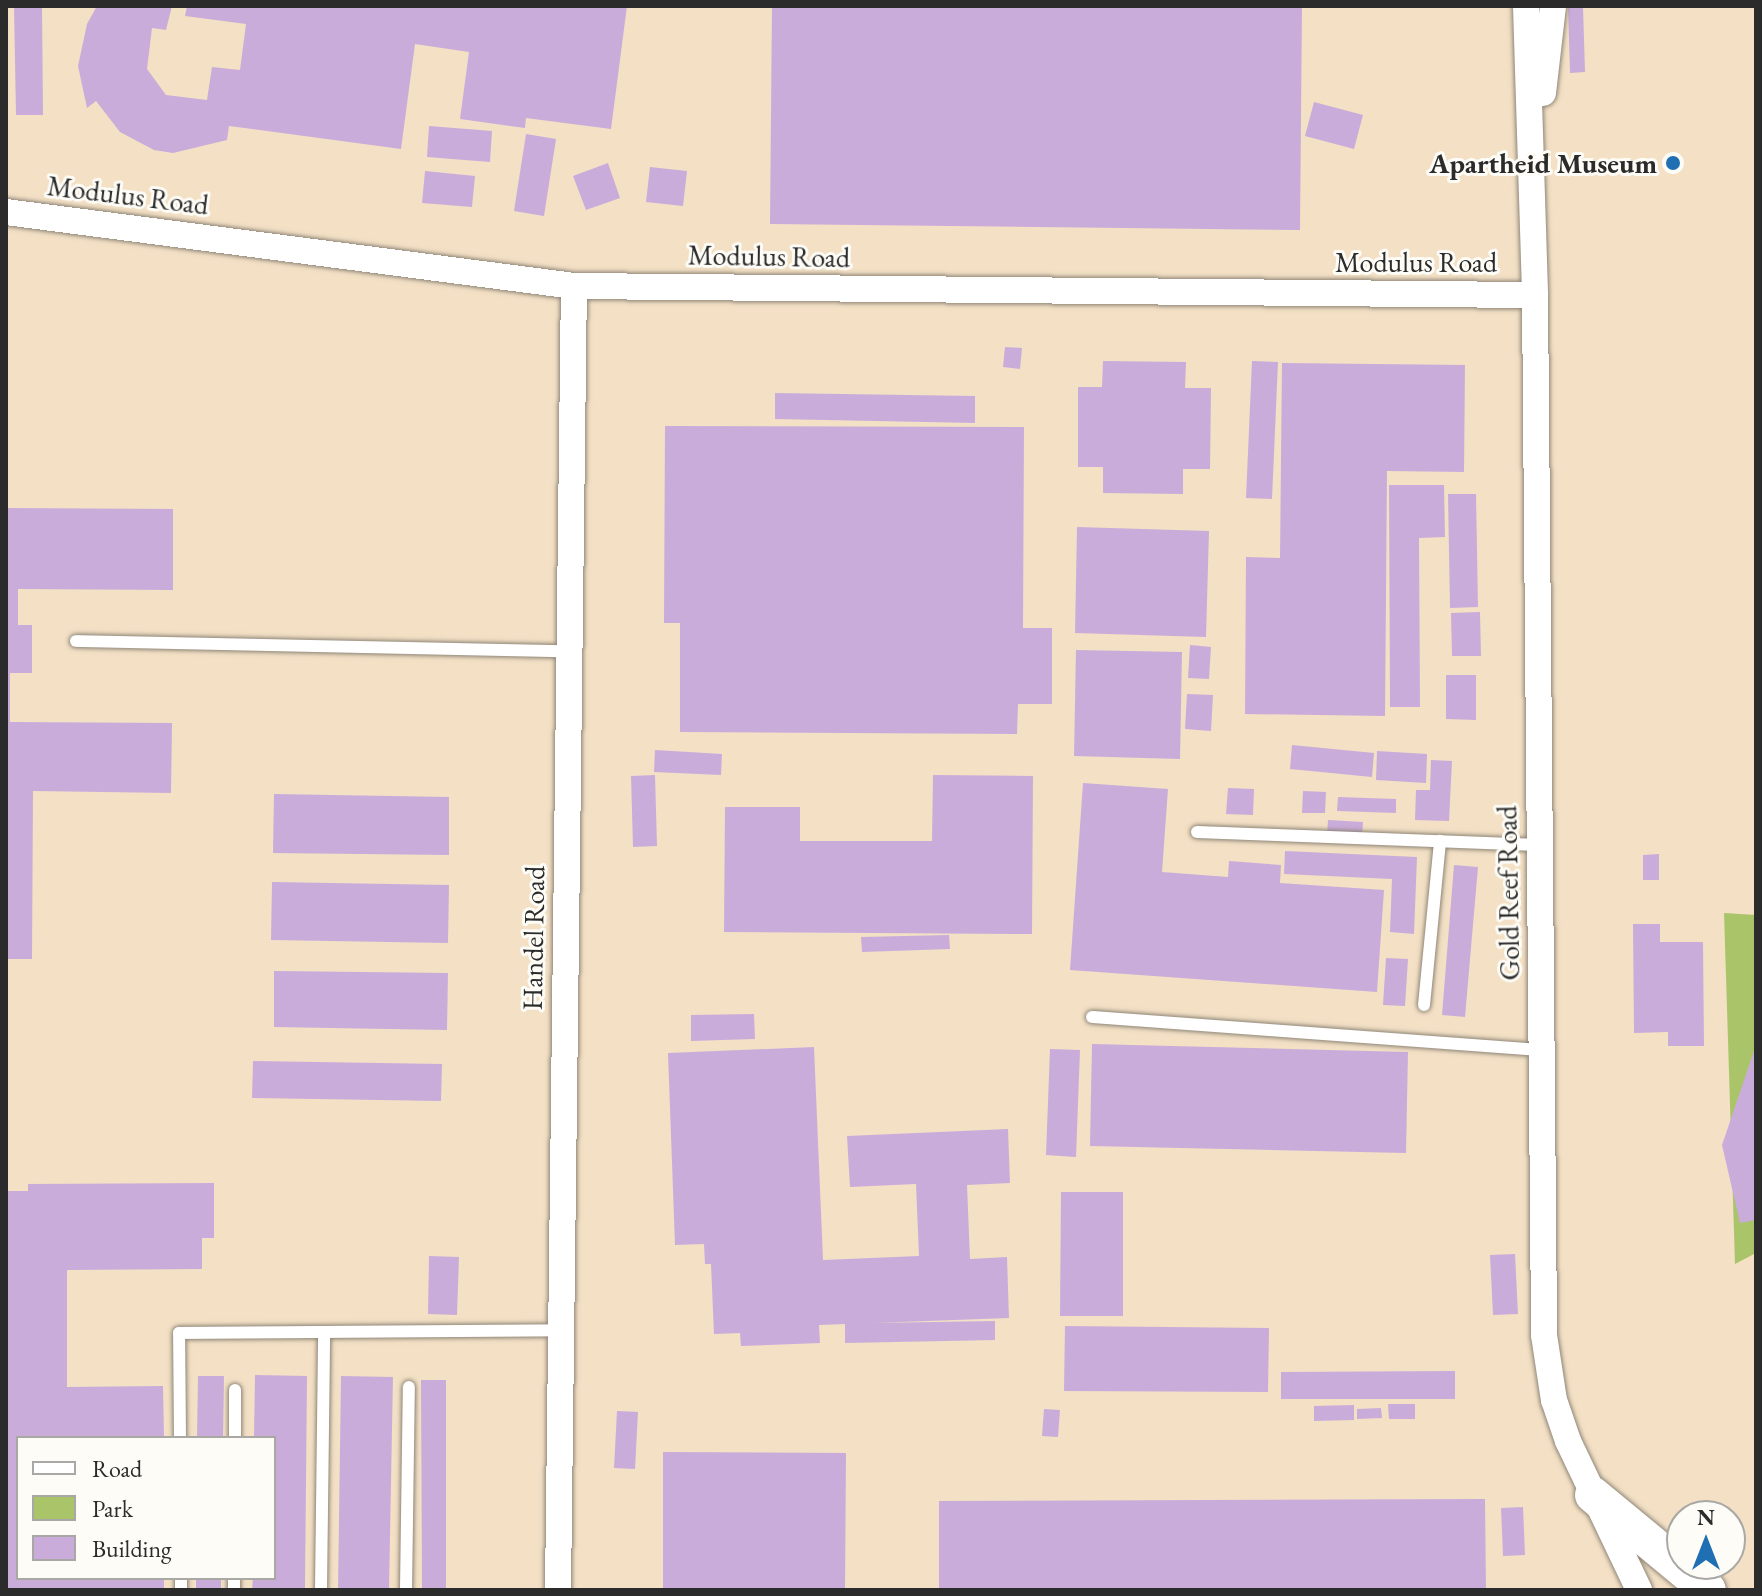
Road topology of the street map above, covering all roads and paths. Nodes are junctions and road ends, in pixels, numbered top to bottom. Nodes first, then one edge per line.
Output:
1 (1526, 6) edge
2 (1553, 6) edge
3 (1533, 176) junction
4 (6, 212) edge
5 (574, 286) junction
6 (1535, 295) junction
7 (76, 641) dead end
8 (569, 651) junction
9 (1197, 832) dead end
10 (1440, 841) junction
11 (1539, 845) junction
12 (1424, 1005) dead end
13 (1092, 1017) dead end
14 (1541, 1050) junction
15 (561, 1330) junction
16 (324, 1333) junction
17 (409, 1387) dead end
18 (235, 1390) dead end
19 (180, 1436) edge
20 (235, 1436) edge
21 (1593, 1495) junction
22 (321, 1590) edge
23 (406, 1590) edge
24 (558, 1590) edge
25 (1639, 1590) edge
26 (1708, 1590) edge

1 - 3 street, Gold Reef Road
2 - 3 street, Gold Reef Road
3 - 6 street, Gold Reef Road
4 - 5 street, Modulus Road
5 - 6 street, Modulus Road
5 - 8 street, Handel Road
6 - 11 street, Gold Reef Road
7 - 8 lane
8 - 15 street, Handel Road
9 - 10 lane
10 - 11 lane
10 - 12 lane
11 - 14 street, Gold Reef Road
13 - 14 lane
14 - 21 street, Gold Reef Road
15 - 16 lane
15 - 24 street, Handel Road
16 - 19 lane
16 - 22 lane
17 - 23 lane
18 - 20 lane
21 - 25 street, Gold Reef Road
21 - 26 main road

